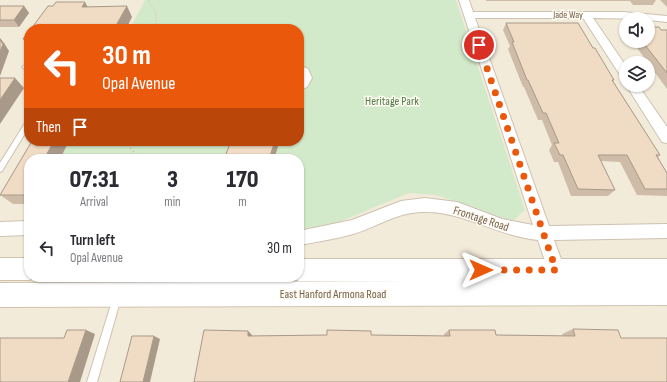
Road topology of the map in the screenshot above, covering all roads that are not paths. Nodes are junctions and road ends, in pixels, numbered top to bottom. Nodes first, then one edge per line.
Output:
1 (464, 0) edge
2 (469, 15) junction
3 (586, 15) junction
4 (667, 19) edge
5 (619, 64) edge
6 (637, 92) edge
7 (24, 130) edge
8 (667, 138) edge
9 (0, 169) edge
10 (24, 228) edge
11 (0, 229) edge
12 (667, 231) edge
13 (543, 233) junction
14 (304, 237) edge
15 (0, 269) edge
16 (24, 269) edge
17 (304, 270) edge
18 (556, 270) junction
19 (667, 270) edge
20 (667, 294) edge
21 (0, 295) edge
22 (118, 295) junction
23 (92, 382) edge

1 - 2 street
2 - 3 street, Jade Way
2 - 13 street
3 - 4 street, Jade Way
3 - 5 street
6 - 8 street
7 - 9 lane
10 - 11 street
12 - 13 street, Frontage Road
13 - 14 street, Frontage Road
13 - 18 street
15 - 16 main road
17 - 18 main road, East Hanford Armona Road
18 - 19 main road, East Hanford Armona Road
20 - 22 main road, East Hanford Armona Road
21 - 22 main road, East Hanford Armona Road
22 - 23 lane

